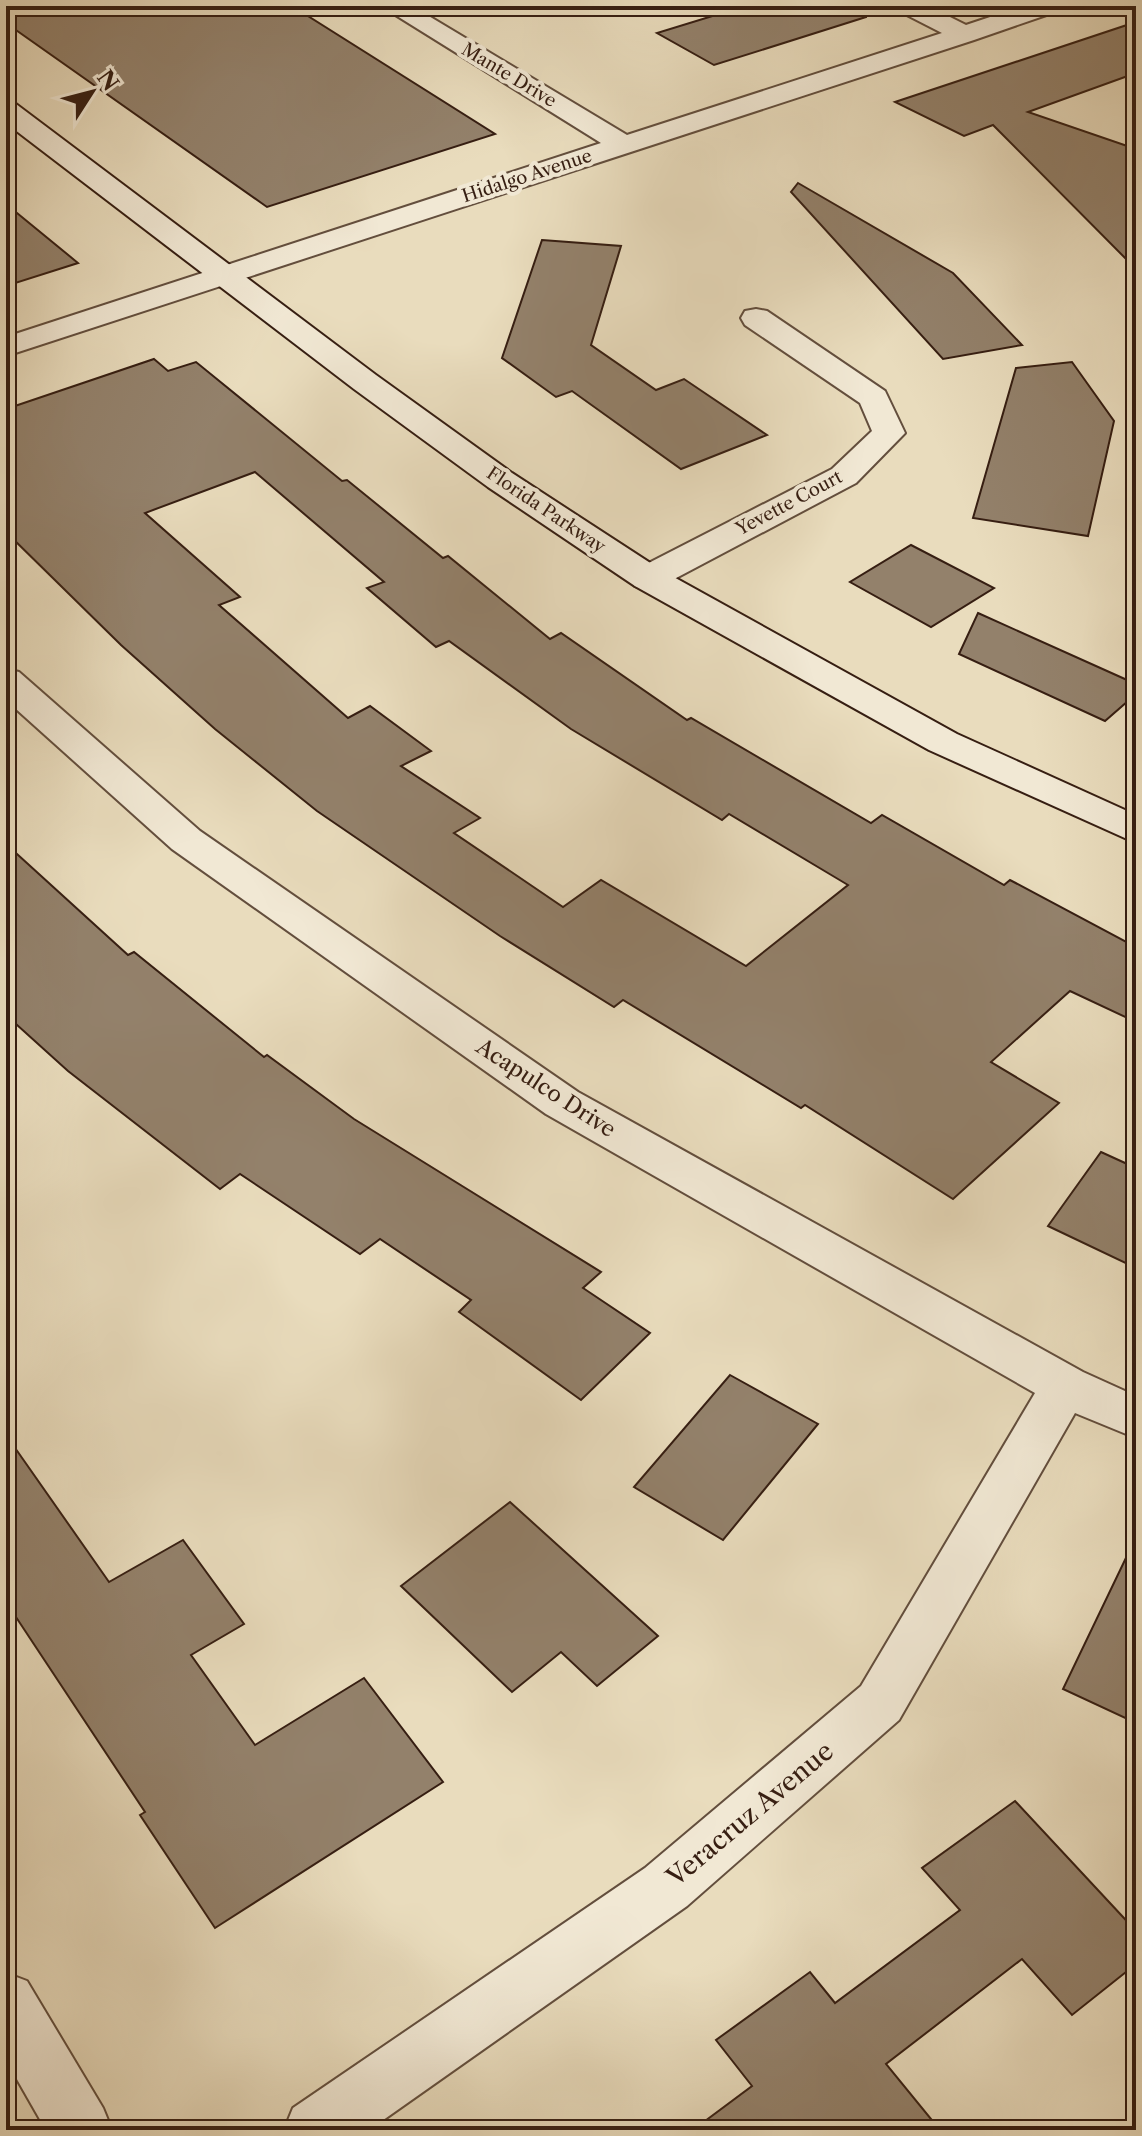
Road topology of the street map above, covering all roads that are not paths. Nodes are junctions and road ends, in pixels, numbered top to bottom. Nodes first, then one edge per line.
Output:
1 (394, 6) edge
2 (908, 6) edge
3 (1049, 6) edge
4 (965, 34) junction
5 (6, 110) edge
6 (624, 145) junction
7 (222, 277) junction
8 (756, 318) dead end
9 (6, 347) edge
10 (648, 578) junction
11 (6, 680) edge
12 (1136, 830) edge
13 (1065, 1386) junction
14 (1136, 1418) edge
15 (6, 2002) edge
16 (81, 2130) edge
17 (315, 2130) edge

1 - 6 street, Mante Drive
2 - 4 street
3 - 4 street, Hidalgo Avenue
4 - 6 street, Hidalgo Avenue
5 - 7 street, Florida Parkway
6 - 7 street, Hidalgo Avenue
7 - 9 street, Hidalgo Avenue
7 - 10 street, Florida Parkway
8 - 10 street, Yevette Court
10 - 12 street, Florida Parkway
11 - 13 street, Acapulco Drive
13 - 14 street, Acapulco Drive
13 - 17 street, Veracruz Avenue
15 - 16 street

